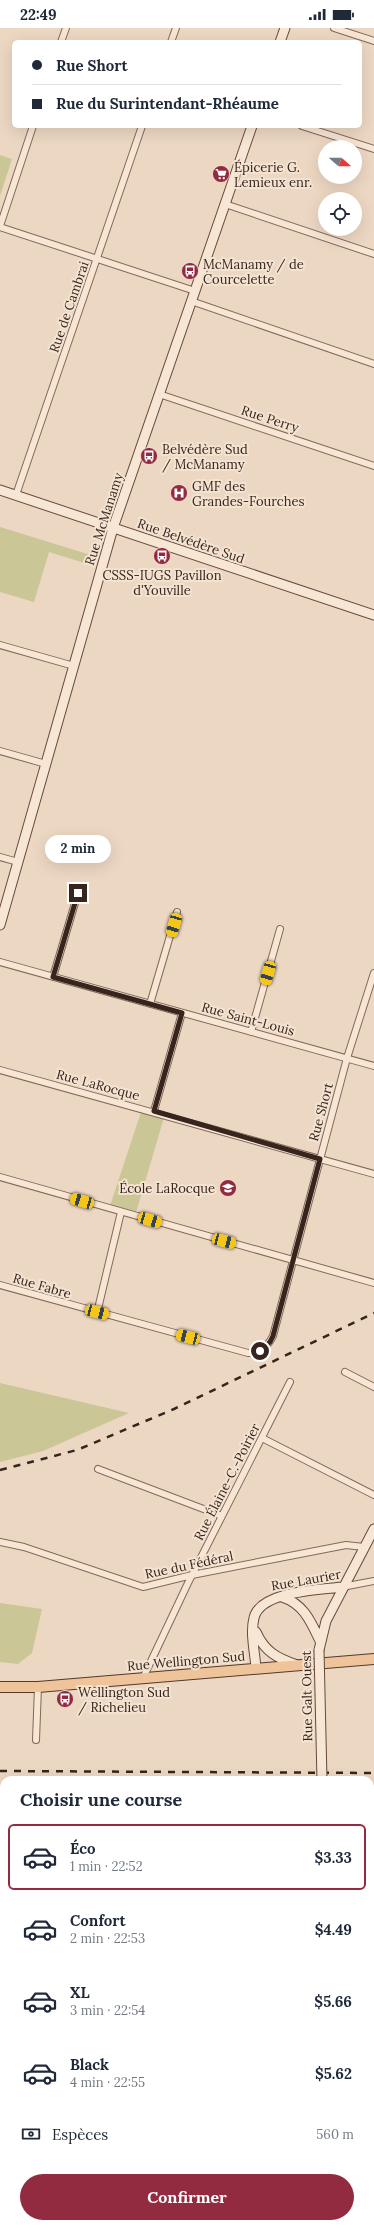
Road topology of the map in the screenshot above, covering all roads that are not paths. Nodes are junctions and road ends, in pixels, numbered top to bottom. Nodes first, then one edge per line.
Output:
1 (66, 28) edge
2 (176, 28) edge
3 (285, 28) edge
4 (334, 28) edge
5 (62, 40) edge
6 (172, 40) edge
7 (281, 40) edge
8 (374, 41) edge
9 (32, 128) edge
10 (141, 128) edge
11 (251, 128) edge
12 (308, 128) edge
13 (374, 149) edge
14 (224, 204) junction
15 (0, 226) edge
16 (374, 254) edge
17 (97, 259) junction
18 (195, 291) junction
19 (191, 301) junction
20 (374, 364) edge
21 (159, 394) junction
22 (374, 466) edge
23 (0, 490) edge
24 (16, 495) junction
25 (113, 528) junction
26 (374, 615) edge
27 (0, 645) edge
28 (74, 666) junction
29 (0, 751) edge
30 (46, 764) junction
31 (0, 857) edge
32 (18, 862) junction
33 (78, 893) dead end
34 (178, 912) dead end
35 (0, 925) edge
36 (280, 929) dead end
37 (0, 962) edge
38 (374, 973) edge
39 (53, 977) junction
40 (150, 1004) junction
41 (182, 1013) junction
42 (252, 1032) junction
43 (347, 1058) junction
44 (374, 1066) edge
45 (0, 1070) edge
46 (154, 1111) junction
47 (320, 1159) junction
48 (374, 1174) edge
49 (0, 1177) edge
50 (121, 1212) junction
51 (292, 1260) junction
52 (374, 1283) edge
53 (0, 1285) edge
54 (97, 1312) junction
55 (264, 1349) joint
56 (345, 1372) dead end
57 (290, 1382) dead end
58 (374, 1387) edge
59 (262, 1438) junction
60 (98, 1469) dead end
61 (374, 1494) edge
62 (222, 1516) junction
63 (374, 1528) edge
64 (0, 1542) edge
65 (364, 1547) junction
66 (192, 1575) junction
67 (374, 1581) edge
68 (342, 1587) junction
69 (279, 1596) junction
70 (253, 1625) junction
71 (319, 1645) junction
72 (374, 1659) edge
73 (297, 1665) junction
74 (256, 1668) junction
75 (143, 1678) junction
76 (0, 1687) edge
77 (38, 1687) junction
78 (36, 1740) dead end
79 (322, 1776) edge

1 - 5 street
2 - 6 street
3 - 7 street
4 - 8 street
9 - 15 street
10 - 17 street, Rue de Cambrai
11 - 14 street, Rue McManamy
12 - 13 street
14 - 16 street
14 - 18 street, Rue McManamy
15 - 17 street
17 - 18 street
17 - 24 street, Rue de Cambrai
18 - 19 street, Rue McManamy
19 - 20 street
19 - 21 street, Rue McManamy
21 - 22 street, Rue Perry
21 - 25 street, Rue McManamy
23 - 24 street, Rue Belvédère Sud
24 - 25 street, Rue Belvédère Sud
25 - 26 street, Rue Belvédère Sud
25 - 28 street, Rue McManamy
27 - 28 street
28 - 30 street, Rue McManamy
29 - 30 street
30 - 32 street, Rue McManamy
31 - 32 street
32 - 35 street, Rue McManamy
33 - 39 street
34 - 40 street
36 - 42 street
37 - 39 street, Rue Saint-Louis
38 - 43 street, Rue Short
39 - 40 street, Rue Saint-Louis
40 - 41 street, Rue Saint-Louis
41 - 42 street, Rue Saint-Louis
41 - 46 street
42 - 43 street, Rue Saint-Louis
43 - 44 street, Rue Saint-Louis
43 - 47 street, Rue Short
45 - 46 street, Rue LaRocque
46 - 47 street, Rue LaRocque
47 - 48 street, Rue LaRocque
47 - 51 street, Rue Short
49 - 50 street
50 - 51 street
50 - 54 street
51 - 52 street
51 - 55 street, Rue Short
53 - 54 street, Rue Fabre
54 - 55 street, Rue Fabre
56 - 58 street
57 - 59 street, Rue Élaine-C.-Poirier
59 - 61 street
59 - 62 street, Rue Élaine-C.-Poirier
60 - 62 street
62 - 66 street, Rue Élaine-C.-Poirier
63 - 65 street, Rue Galt Ouest
64 - 66 street, Rue du Fédéral
65 - 66 street, Rue du Fédéral
65 - 68 street, Rue Galt Ouest
66 - 75 street, Rue Élaine-C.-Poirier
67 - 68 street, Rue Laurier
68 - 69 street, Rue Laurier
68 - 71 street, Rue Galt Ouest
69 - 70 street, Rue Laurier
69 - 71 street
70 - 73 street
70 - 74 street, Rue Laurier
71 - 79 street, Rue Galt Ouest, bridge
72 - 73 main road, Rue Wellington Sud
73 - 74 main road, Rue Wellington Sud
74 - 75 main road, Rue Wellington Sud
75 - 77 main road, Rue Wellington Sud
76 - 77 main road, Rue Wellington Sud
77 - 78 street

